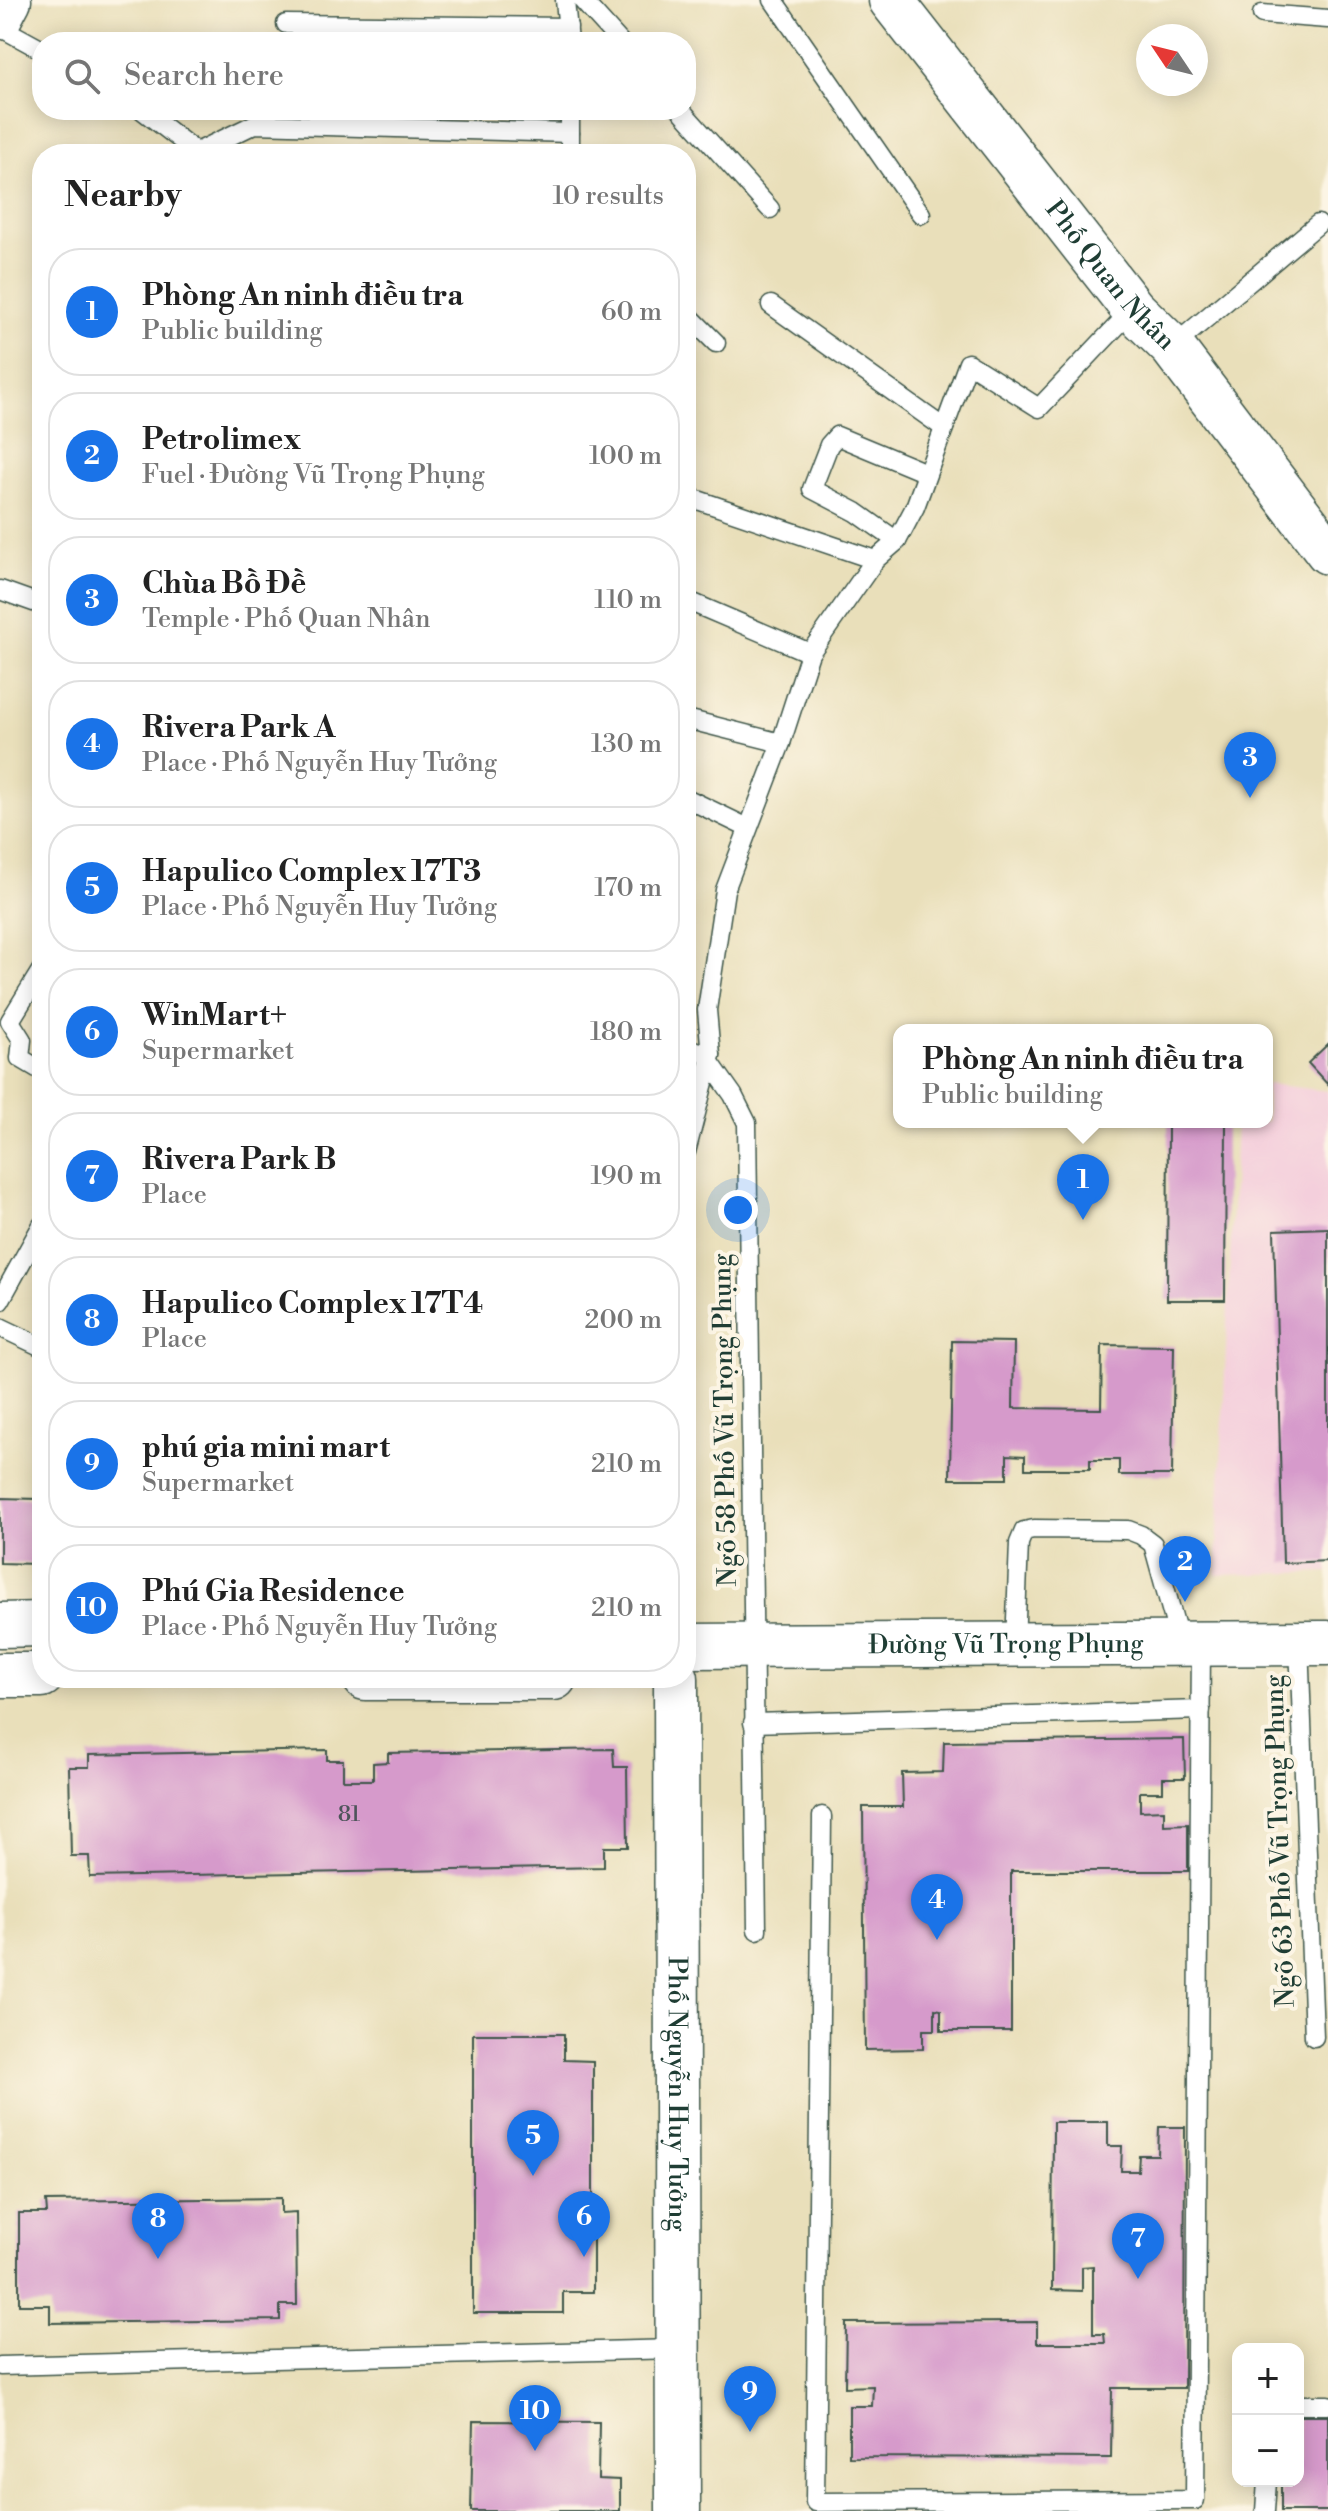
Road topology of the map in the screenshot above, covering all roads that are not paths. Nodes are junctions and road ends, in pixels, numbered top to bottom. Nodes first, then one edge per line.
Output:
1 (9, 0) edge
2 (565, 0) edge
3 (582, 0) edge
4 (773, 0) edge
5 (891, 0) edge
6 (1262, 14) dead end
7 (0, 17) edge
8 (1328, 19) edge
9 (286, 24) dead end
10 (0, 27) edge
11 (491, 32) edge
12 (568, 32) edge
13 (611, 32) edge
14 (32, 45) edge
15 (155, 120) edge
16 (570, 120) edge
17 (690, 120) edge
18 (570, 133) junction
19 (186, 144) edge
20 (216, 144) edge
21 (570, 144) edge
22 (770, 209) dead end
23 (921, 214) dead end
24 (1318, 224) dead end
25 (771, 305) dead end
26 (1133, 309) junction
27 (696, 323) edge
28 (716, 343) dead end
29 (1172, 347) junction
30 (944, 428) junction
31 (926, 473) junction
32 (696, 499) edge
33 (897, 541) junction
34 (1326, 544) edge
35 (875, 560) junction
36 (0, 590) edge
37 (32, 601) edge
38 (696, 604) edge
39 (810, 653) junction
40 (696, 722) edge
41 (781, 743) junction
42 (696, 803) edge
43 (748, 828) junction
44 (32, 985) edge
45 (696, 1052) edge
46 (710, 1058) junction
47 (32, 1065) edge
48 (696, 1113) edge
49 (32, 1243) edge
50 (0, 1301) edge
51 (0, 1327) edge
52 (32, 1342) edge
53 (32, 1624) edge
54 (0, 1625) edge
55 (1190, 1643) junction
56 (1314, 1643) edge
57 (752, 1644) junction
58 (1015, 1644) junction
59 (696, 1646) edge
60 (0, 1675) edge
61 (32, 1675) edge
62 (676, 1688) edge
63 (1201, 1710) junction
64 (753, 1723) junction
65 (822, 1816) dead end
66 (757, 1930) dead end
67 (1314, 2037) dead end
68 (677, 2349) junction
69 (0, 2366) edge
70 (1304, 2405) edge
71 (1328, 2405) edge
72 (1267, 2487) edge
73 (678, 2511) edge
74 (1265, 2511) edge

1 - 7 street
2 - 12 lane
3 - 13 lane
4 - 23 lane
5 - 26 street, Phố Quan Nhân
6 - 8 lane
9 - 11 lane
10 - 14 lane
15 - 19 lane
16 - 18 lane
17 - 22 lane
18 - 20 lane
18 - 21 lane
24 - 29 lane
25 - 30 lane
26 - 29 street, Phố Quan Nhân
26 - 30 lane
27 - 28 lane
29 - 34 street, Phố Quan Nhân
30 - 31 lane
31 - 33 lane
31 - 33 lane
32 - 35 lane
33 - 35 lane
35 - 39 lane
36 - 37 lane
38 - 39 lane
39 - 41 lane
40 - 41 lane
41 - 43 lane
42 - 43 lane
43 - 46 lane
44 - 47 lane
45 - 46 lane
46 - 48 lane
46 - 57 lane, Ngõ 58 Phố Vũ Trọng Phụng
49 - 50 lane
51 - 52 lane
53 - 54 street
55 - 56 street, Đường Vũ Trọng Phụng
55 - 58 street, Đường Vũ Trọng Phụng
55 - 58 lane
55 - 63 lane
56 - 67 lane, Ngõ 63 Phố Vũ Trọng Phụng
57 - 58 street, Đường Vũ Trọng Phụng
57 - 59 street, Đường Vũ Trọng Phụng
57 - 64 lane, Ngõ 58 Phố Vũ Trọng Phụng
60 - 61 street
62 - 68 street, Phố Nguyễn Huy Tưởng
63 - 64 lane
63 - 65 lane
64 - 66 lane, Ngõ 58 Phố Vũ Trọng Phụng
68 - 69 lane
68 - 73 street, Phố Nguyễn Huy Tưởng
70 - 71 lane
72 - 74 lane

